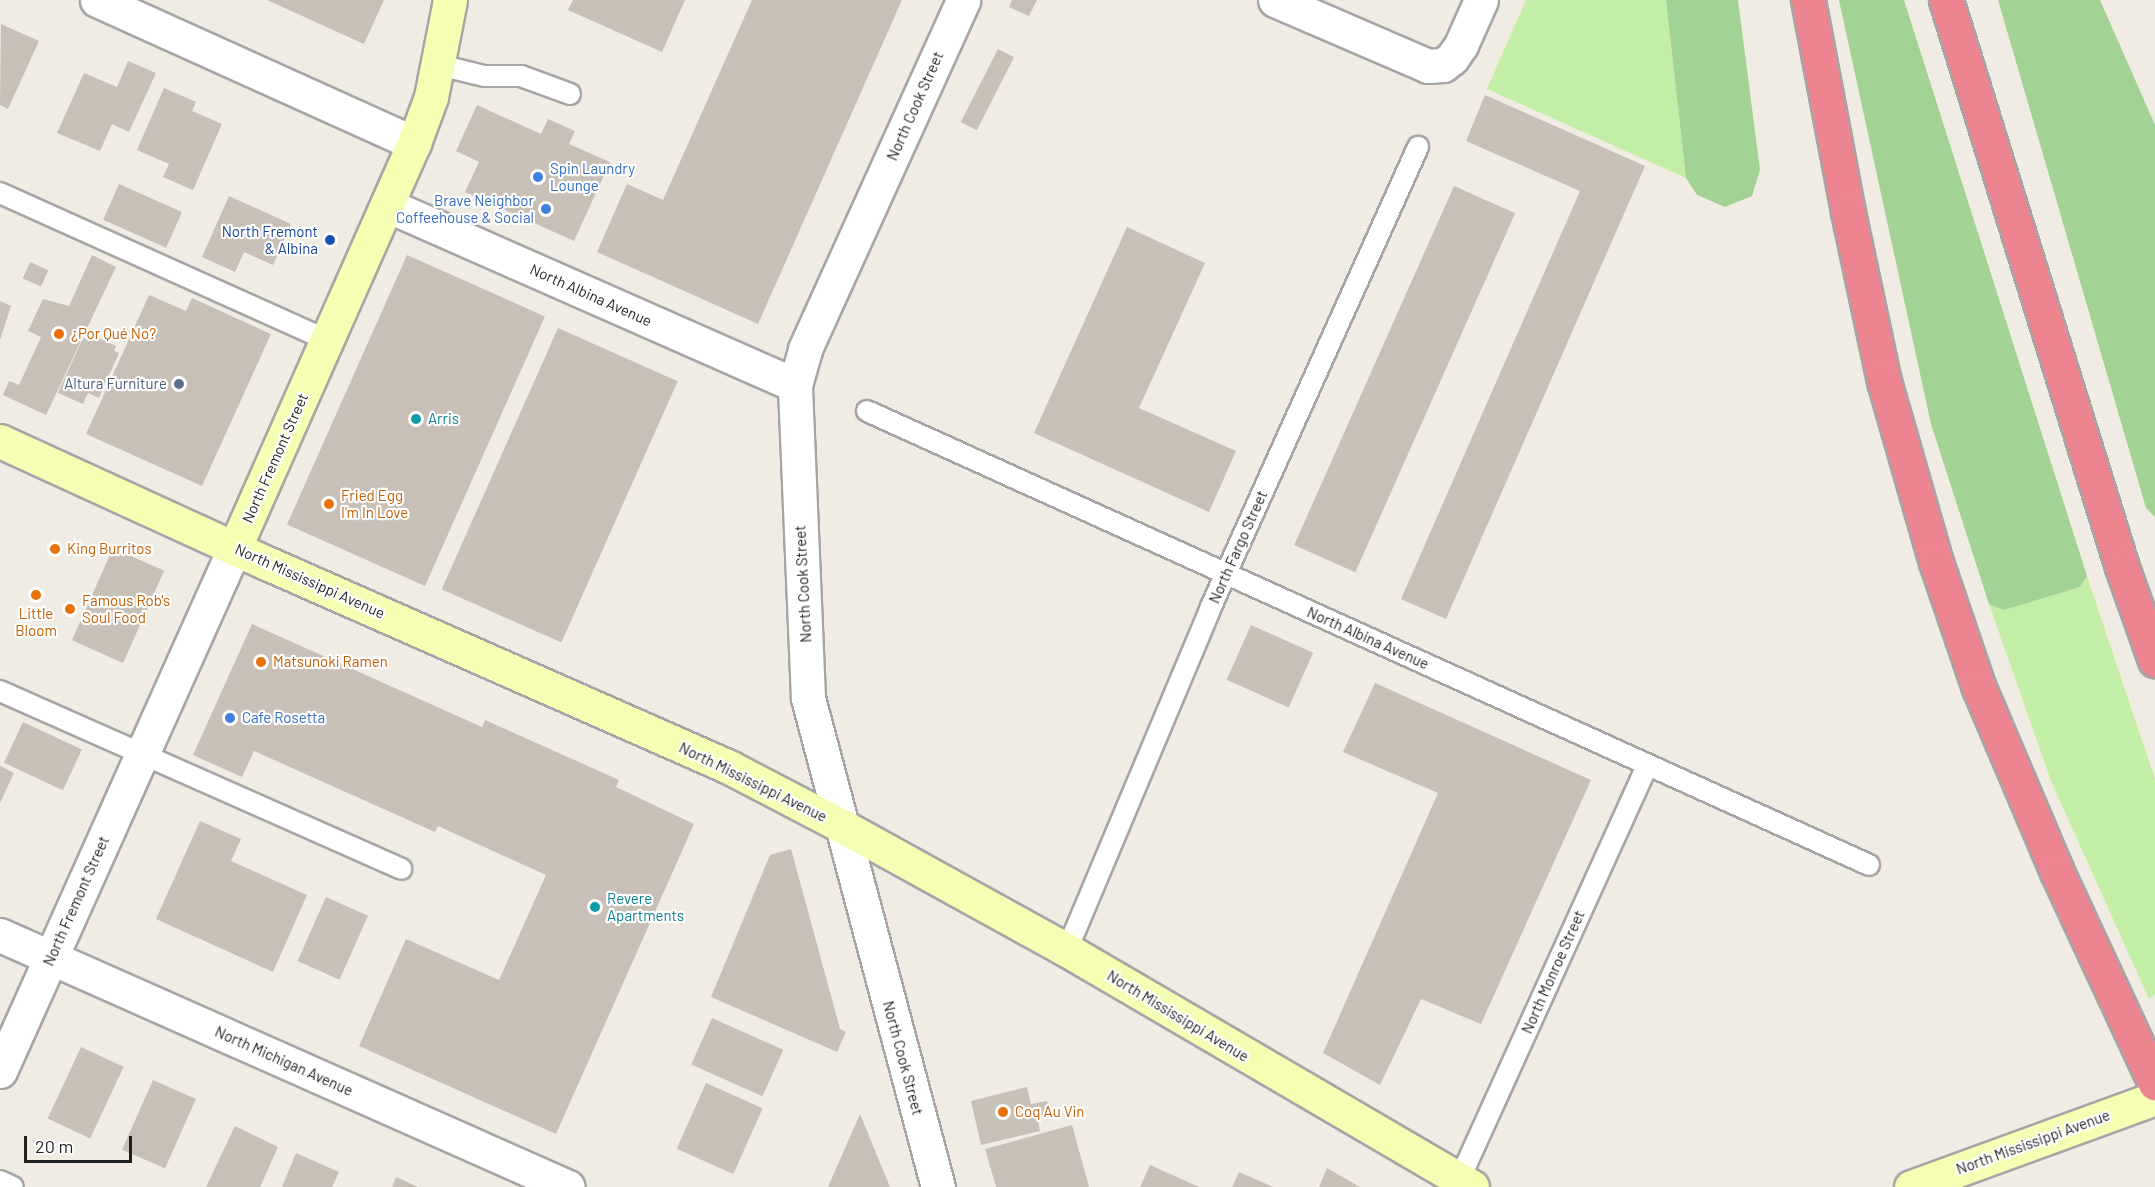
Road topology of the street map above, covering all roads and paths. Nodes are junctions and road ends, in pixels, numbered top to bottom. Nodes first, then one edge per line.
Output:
1 (96, 0) edge
2 (450, 0) edge
3 (963, 0) edge
4 (1275, 0) edge
5 (1481, 0) edge
6 (1808, 0) edge
7 (1946, 0) edge
8 (137, 8) edge
9 (439, 65) junction
10 (570, 94) dead end
11 (414, 143) junction
12 (1418, 147) dead end
13 (0, 193) edge
14 (387, 205) junction
15 (327, 340) junction
16 (795, 385) junction
17 (867, 411) dead end
18 (0, 441) edge
19 (235, 547) junction
20 (1226, 574) junction
21 (2155, 660) edge
22 (0, 691) edge
23 (142, 755) junction
24 (1647, 765) junction
25 (842, 826) junction
26 (1869, 866) dead end
27 (401, 869) dead end
28 (0, 935) edge
29 (1067, 950) junction
30 (51, 957) junction
31 (0, 1071) edge
32 (2155, 1083) edge
33 (2155, 1098) edge
34 (0, 1181) edge
35 (1462, 1184) edge
36 (13, 1187) edge
37 (568, 1187) edge
38 (938, 1187) edge
39 (1911, 1187) edge

1 - 8 street
2 - 9 street, North Fremont Street
3 - 16 street, North Cook Street
4 - 5 street
6 - 32 highway
7 - 21 highway
8 - 11 street
9 - 10 lane
9 - 11 street, North Fremont Street
11 - 14 street, North Fremont Street
12 - 20 lane, North Fargo Street
13 - 15 lane
14 - 15 street, North Fremont Street
14 - 16 street, North Albina Avenue
15 - 19 street, North Fremont Street
16 - 25 street, North Cook Street
17 - 20 lane, North Albina Avenue
18 - 19 street, North Mississippi Avenue
19 - 23 street, North Fremont Street
19 - 25 street, North Mississippi Avenue
20 - 24 lane, North Albina Avenue
20 - 29 lane, North Fargo Street
22 - 23 lane
23 - 27 lane
23 - 30 street, North Fremont Street
24 - 26 lane, North Albina Avenue
24 - 35 lane, North Monroe Street
25 - 29 street, North Mississippi Avenue
25 - 38 street, North Cook Street
28 - 30 street, North Michigan Avenue
29 - 35 street, North Mississippi Avenue
30 - 31 street, North Fremont Street
30 - 37 street, North Michigan Avenue
33 - 39 street, North Mississippi Avenue
34 - 36 lane

